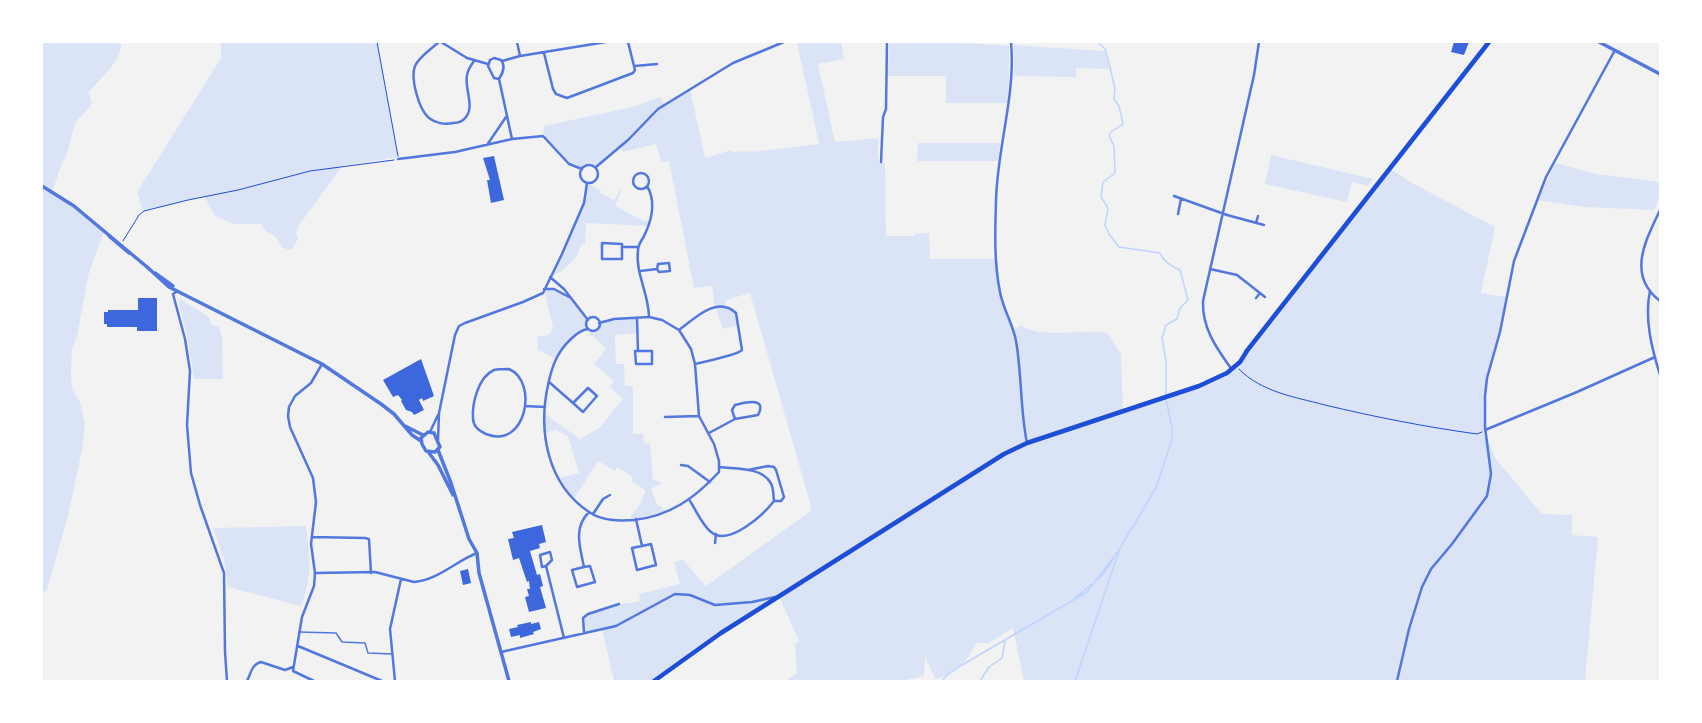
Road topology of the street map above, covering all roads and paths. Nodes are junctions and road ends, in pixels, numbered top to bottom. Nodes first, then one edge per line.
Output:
1 (377, 42) edge
2 (440, 42) edge
3 (447, 42) edge
4 (517, 42) edge
5 (606, 42) edge
6 (628, 42) edge
7 (784, 42) edge
8 (888, 42) edge
9 (1011, 42) edge
10 (1259, 42) edge
11 (1488, 42) edge
12 (1599, 42) edge
13 (444, 45) junction
14 (1615, 50) junction
15 (544, 53) junction
16 (520, 56) junction
17 (474, 61) junction
18 (502, 61) junction
19 (488, 64) junction
20 (657, 64) dead end
21 (635, 66) junction
22 (1660, 74) edge
23 (499, 79) junction
24 (507, 117) junction
25 (512, 139) junction
26 (488, 145) junction
27 (398, 159) junction
28 (881, 162) dead end
29 (596, 168) junction
30 (582, 169) junction
31 (587, 183) junction
32 (42, 186) edge
33 (647, 186) junction
34 (1174, 196) dead end
35 (1181, 199) junction
36 (1660, 210) edge
37 (1223, 213) junction
38 (1178, 214) dead end
39 (1258, 216) dead end
40 (1256, 223) junction
41 (1264, 225) dead end
42 (104, 231) junction
43 (122, 244) junction
44 (622, 247) junction
45 (638, 247) junction
46 (139, 260) junction
47 (657, 269) junction
48 (1210, 269) junction
49 (640, 271) junction
50 (550, 277) junction
51 (544, 289) junction
52 (178, 290) junction
53 (1650, 291) junction
54 (1260, 293) junction
55 (569, 297) junction
56 (1265, 297) dead end
57 (1256, 298) dead end
58 (1660, 302) edge
59 (649, 317) junction
60 (637, 318) junction
61 (588, 320) junction
62 (599, 323) junction
63 (588, 329) junction
64 (680, 330) junction
65 (638, 351) junction
66 (1655, 357) junction
67 (322, 364) junction
68 (695, 364) junction
69 (1233, 366) junction
70 (1660, 375) edge
71 (549, 382) junction
72 (573, 403) junction
73 (525, 406) junction
74 (545, 407) junction
75 (440, 413) junction
76 (699, 416) junction
77 (665, 417) dead end
78 (736, 419) junction
79 (404, 426) junction
80 (1485, 430) junction
81 (430, 432) junction
82 (709, 433) junction
83 (423, 435) junction
84 (438, 440) junction
85 (421, 441) junction
86 (1027, 443) junction
87 (438, 450) junction
88 (429, 453) junction
89 (681, 465) dead end
90 (720, 467) junction
91 (746, 470) junction
92 (710, 482) junction
93 (610, 495) dead end
94 (690, 501) junction
95 (774, 501) junction
96 (589, 512) junction
97 (460, 513) junction
98 (593, 514) junction
99 (636, 519) junction
100 (716, 534) junction
101 (312, 537) junction
102 (715, 543) dead end
103 (642, 546) junction
104 (477, 553) junction
105 (546, 566) junction
106 (584, 567) junction
107 (315, 573) junction
108 (370, 573) junction
109 (401, 579) junction
110 (779, 596) junction
111 (619, 604) dead end
112 (299, 632) junction
113 (584, 633) junction
114 (564, 638) junction
115 (298, 646) junction
116 (501, 652) junction
117 (392, 654) junction
118 (294, 667) junction
119 (395, 680) edge
120 (227, 681) edge
121 (247, 681) edge
122 (314, 681) edge
123 (382, 681) edge
124 (509, 681) edge
125 (654, 681) edge
126 (1397, 681) edge

1 - 27 path
2 - 13 street
2 - 17 street
3 - 13 street
4 - 16 street
5 - 15 street
6 - 21 street
7 - 29 street
8 - 28 street
9 - 86 street
10 - 37 street
11 - 69 main road
12 - 14 street
13 - 17 street
14 - 22 street
14 - 80 street
15 - 16 street
15 - 21 street
16 - 18 street
17 - 19 street
18 - 19 street
18 - 23 street
19 - 23 street
20 - 21 street
23 - 24 street
24 - 25 street
24 - 26 street
25 - 26 street
25 - 30 street
26 - 27 street
27 - 43 path
29 - 30 street
29 - 31 street
30 - 31 street
31 - 50 street
32 - 42 street
33 - 33 street
33 - 45 street
34 - 35 street
35 - 37 street
35 - 38 street
36 - 53 street
37 - 40 street
37 - 48 street
39 - 40 street
40 - 41 street
42 - 43 street
42 - 46 street
43 - 46 street
44 - 44 street
44 - 45 street
45 - 49 street
46 - 52 street
47 - 47 street
47 - 49 street
48 - 54 street
48 - 69 street
49 - 59 street
50 - 51 street
50 - 55 street
51 - 55 street
51 - 75 street
52 - 67 street
52 - 120 street
53 - 58 street
53 - 66 street
54 - 56 street
54 - 57 street
55 - 61 street
59 - 60 street
59 - 64 street
60 - 62 street
60 - 65 street
61 - 62 street
61 - 63 street
62 - 63 street
63 - 71 street
64 - 68 street
64 - 68 street
65 - 65 street
66 - 70 street
66 - 80 street
67 - 79 street
67 - 101 street
68 - 76 street
69 - 80 path
69 - 86 main road
71 - 72 street
71 - 74 street
72 - 72 street
73 - 73 street
73 - 74 street
74 - 96 street
75 - 81 street
75 - 84 street
76 - 77 street
76 - 82 street
78 - 78 street
78 - 82 street
79 - 83 street
79 - 85 street
80 - 126 street
81 - 83 street
81 - 84 street
82 - 90 street
83 - 85 street
84 - 87 street
85 - 88 street
86 - 110 main road
87 - 88 street
87 - 97 street
88 - 97 street
89 - 92 street
90 - 91 street
90 - 92 street
91 - 95 street
91 - 95 street
92 - 94 street
93 - 98 street
94 - 99 street
94 - 100 street
95 - 100 street
96 - 98 street
96 - 106 street
97 - 104 street
98 - 99 street
99 - 103 street
100 - 102 street
101 - 107 street
101 - 108 street
103 - 103 street
104 - 109 street
104 - 116 street
105 - 105 street
105 - 114 street
106 - 106 street
107 - 108 street
107 - 112 street
108 - 109 street
109 - 117 street
110 - 113 street
110 - 125 main road
111 - 113 street
112 - 115 street
112 - 117 lane
113 - 114 street
114 - 116 street
115 - 118 street
115 - 123 street
116 - 124 street
117 - 119 street
118 - 121 street
118 - 122 street

